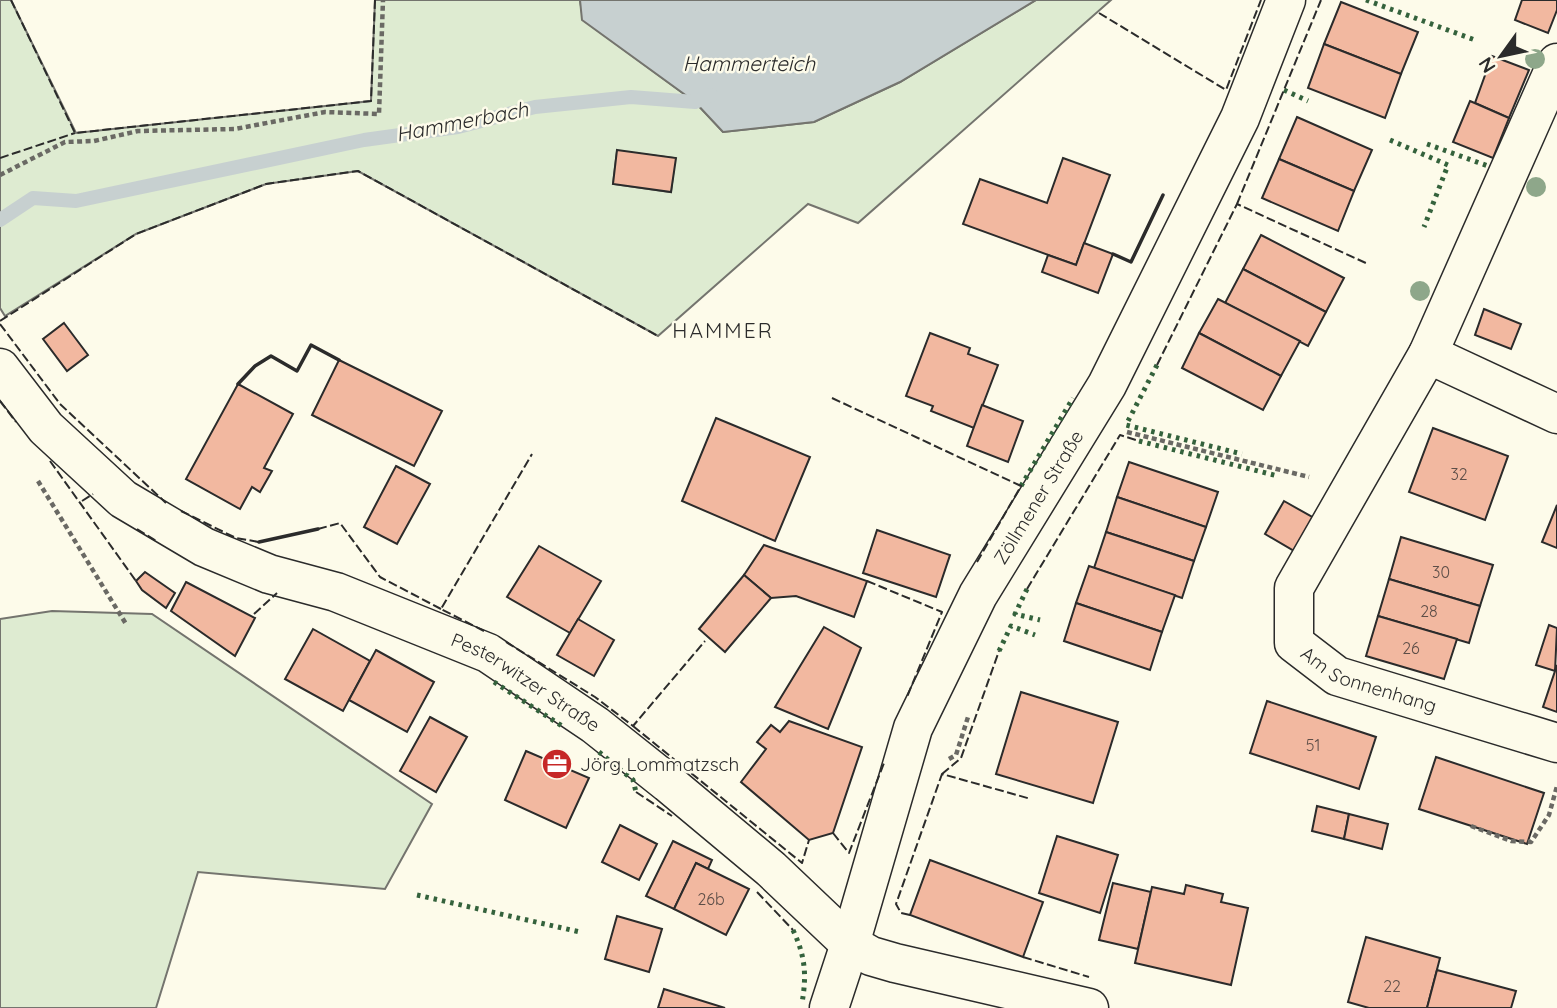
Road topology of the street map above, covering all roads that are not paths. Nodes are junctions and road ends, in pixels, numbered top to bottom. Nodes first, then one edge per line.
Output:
1 (1286, 0) edge
2 (1557, 63) edge
3 (1428, 354) junction
4 (0, 368) edge
5 (1557, 414) edge
6 (1557, 743) edge
7 (850, 944) junction
8 (829, 1008) edge
9 (1089, 1008) edge

1 - 7 street, Zöllmener Straße
2 - 3 street, Am Sonnenhang
3 - 5 street
3 - 6 street, Am Sonnenhang
4 - 7 street, Pesterwitzer Straße
7 - 8 street, Zöllmener Straße
7 - 9 street, Pesterwitzer Straße

